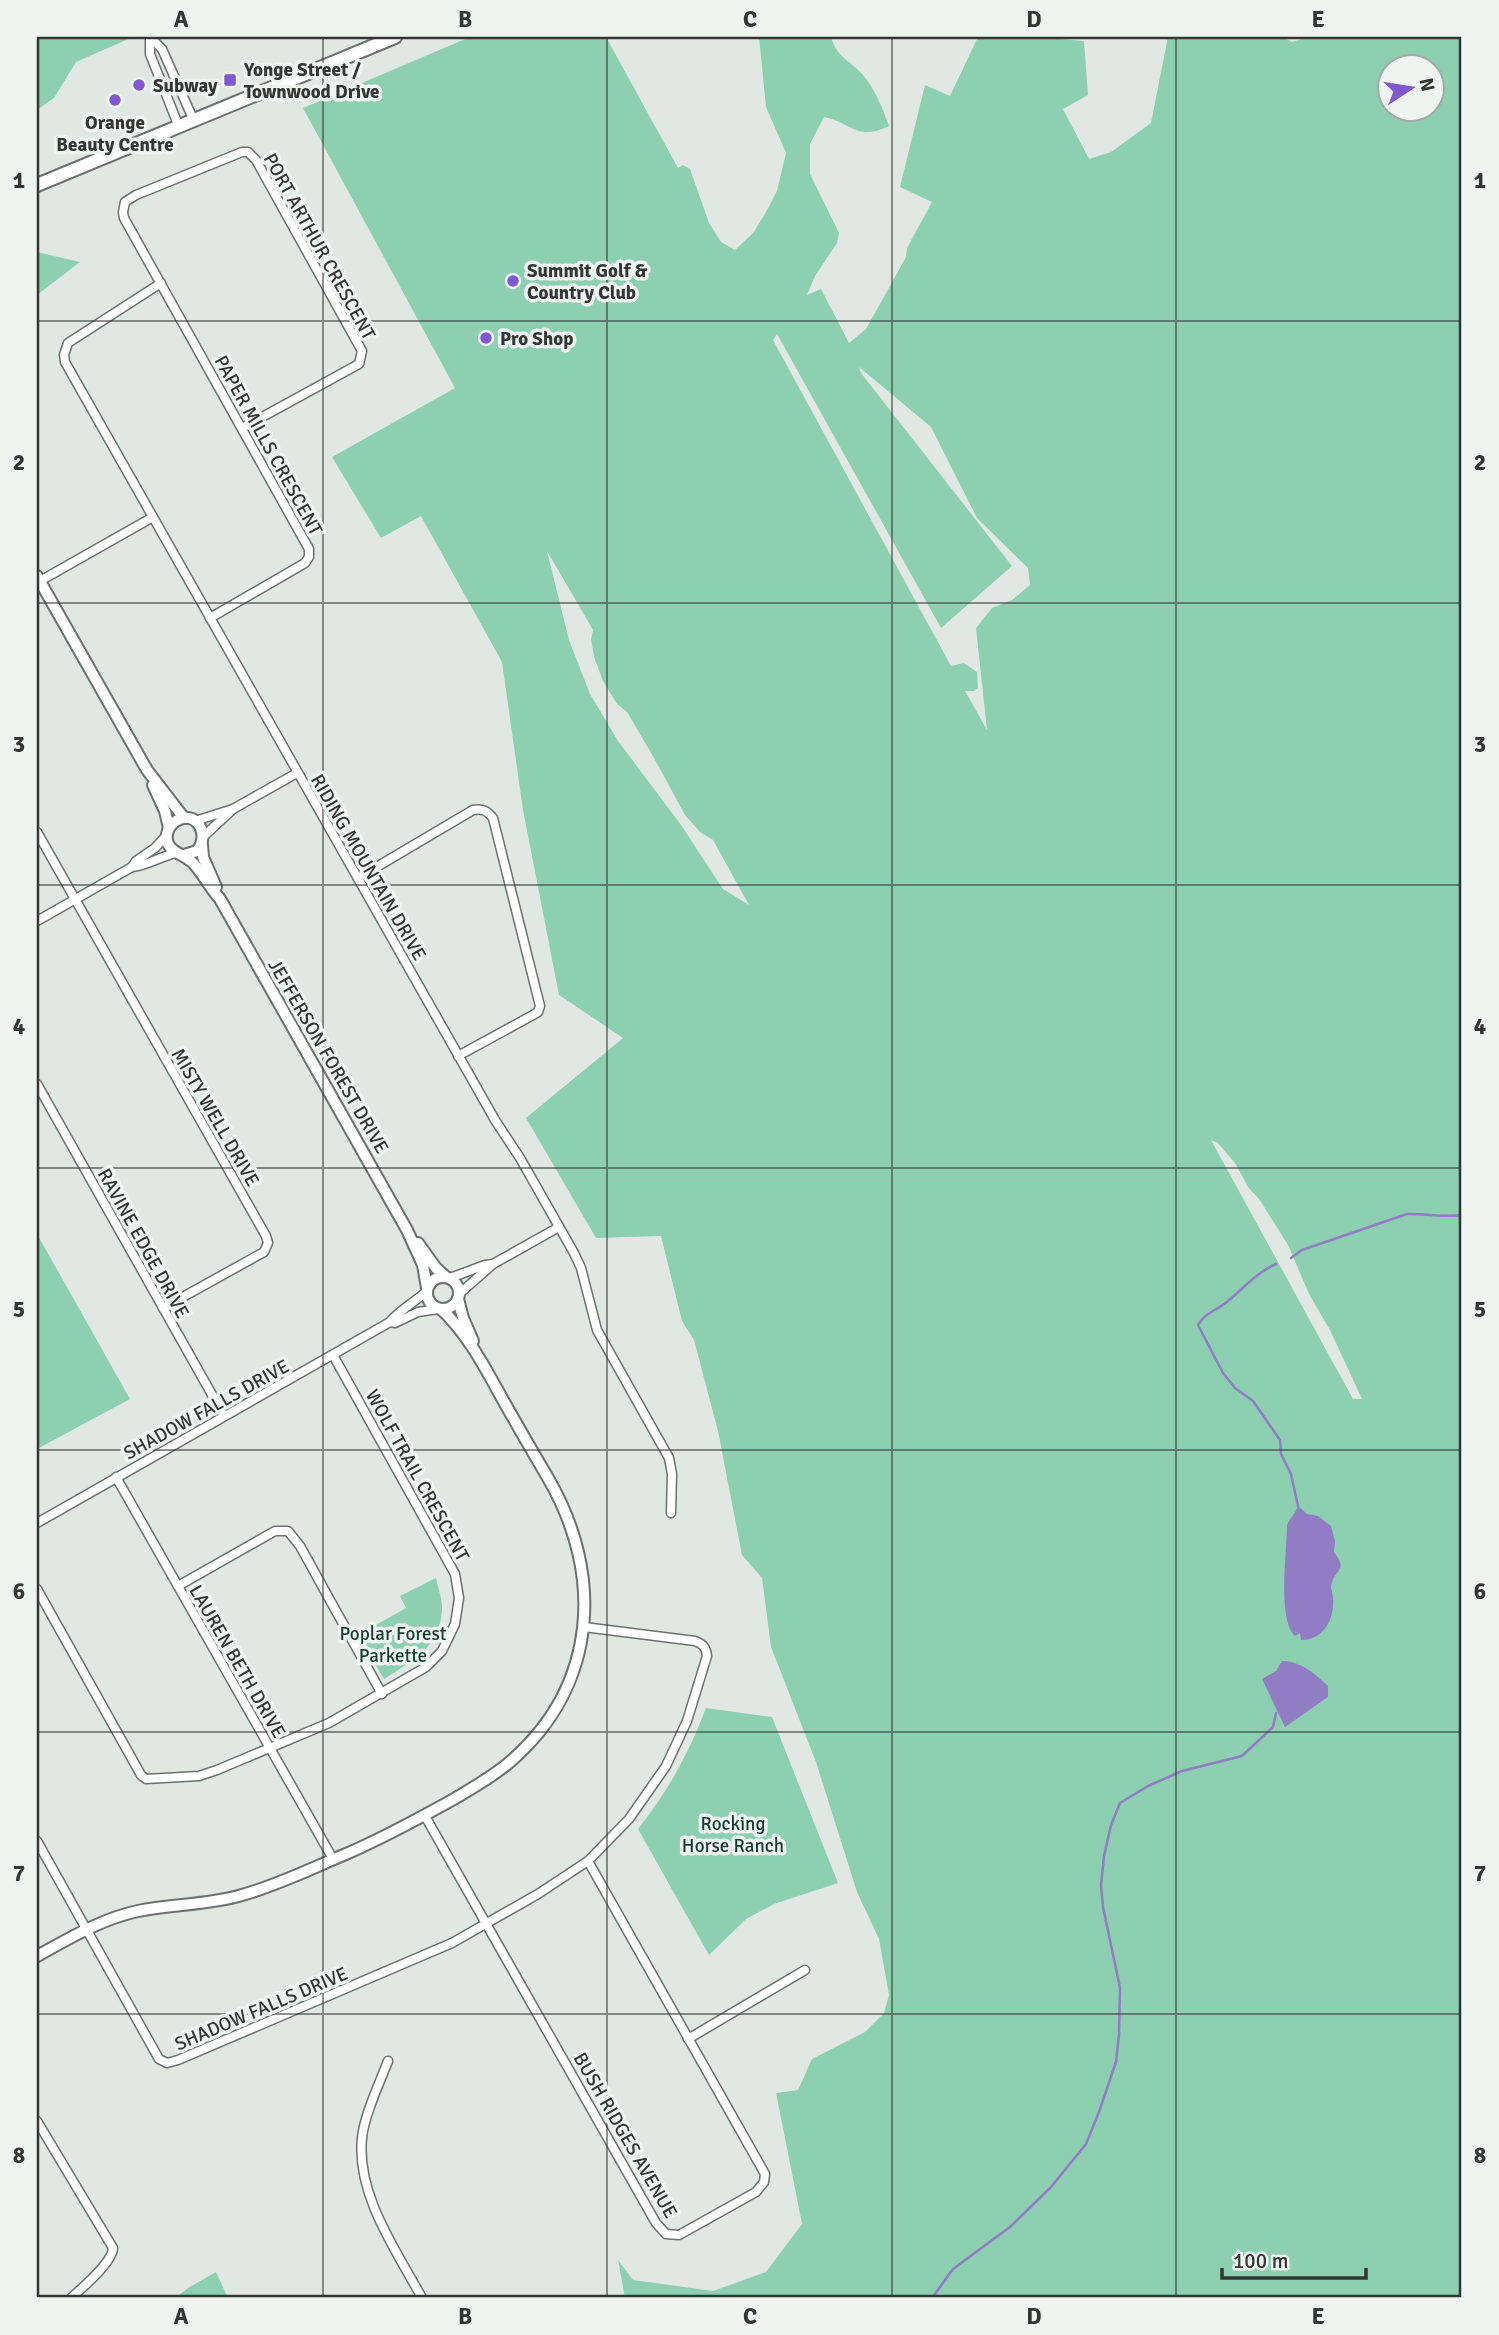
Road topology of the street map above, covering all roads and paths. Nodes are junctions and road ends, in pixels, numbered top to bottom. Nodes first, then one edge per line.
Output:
1 (150, 37) edge
2 (395, 37) edge
3 (194, 121) junction
4 (179, 127) junction
5 (37, 185) edge
6 (161, 283) junction
7 (242, 428) junction
8 (153, 517) junction
9 (38, 578) edge
10 (210, 618) junction
11 (147, 770) junction
12 (298, 773) junction
13 (233, 809) junction
14 (189, 820) junction
15 (168, 831) junction
16 (37, 832) edge
17 (203, 841) junction
18 (180, 854) junction
19 (132, 867) junction
20 (358, 878) junction
21 (75, 899) junction
22 (220, 900) junction
23 (37, 920) edge
24 (458, 1056) junction
25 (37, 1084) edge
26 (559, 1227) junction
27 (407, 1230) junction
28 (493, 1264) junction
29 (448, 1277) junction
30 (427, 1290) junction
31 (458, 1297) junction
32 (163, 1308) junction
33 (439, 1309) junction
34 (390, 1322) junction
35 (477, 1354) junction
36 (333, 1355) junction
37 (224, 1416) junction
38 (116, 1477) junction
39 (671, 1513) dead end
40 (37, 1523) edge
41 (178, 1586) junction
42 (37, 1589) edge
43 (584, 1627) junction
44 (382, 1694) junction
45 (270, 1749) junction
46 (425, 1816) junction
47 (37, 1841) edge
48 (333, 1859) junction
49 (588, 1861) junction
50 (487, 1923) junction
51 (87, 1929) junction
52 (37, 1956) edge
53 (805, 1970) dead end
54 (688, 2039) junction
55 (388, 2060) dead end
56 (37, 2121) edge
57 (71, 2298) edge
58 (422, 2298) edge

1 - 3 street
1 - 4 street
2 - 3 main road
3 - 4 main road
4 - 5 main road
6 - 7 street, PAPER MILLS CRESCENT
6 - 7 street, PORT ARTHUR CRESCENT
6 - 8 street, RIDING MOUNTAIN DRIVE
7 - 10 street, PAPER MILLS CRESCENT
8 - 9 street
8 - 10 street, RIDING MOUNTAIN DRIVE
9 - 11 street
10 - 12 street, RIDING MOUNTAIN DRIVE
11 - 14 street
11 - 15 street
12 - 13 street
12 - 20 street, RIDING MOUNTAIN DRIVE
13 - 14 street
13 - 17 street
14 - 15 street
14 - 17 street
15 - 18 street
15 - 19 street
16 - 21 street
17 - 18 street
17 - 22 street, JEFFERSON FOREST DRIVE
18 - 19 street
18 - 22 street, JEFFERSON FOREST DRIVE
19 - 21 street
20 - 24 street, RIDING MOUNTAIN DRIVE
20 - 24 street
21 - 23 street
21 - 32 street, MISTY WELL DRIVE
22 - 27 street, JEFFERSON FOREST DRIVE
24 - 26 street, RIDING MOUNTAIN DRIVE
25 - 32 street, RAVINE EDGE DRIVE
26 - 28 street
26 - 39 street, RIDING MOUNTAIN DRIVE
27 - 29 street, JEFFERSON FOREST DRIVE
27 - 30 street, JEFFERSON FOREST DRIVE
28 - 29 street
28 - 31 street
29 - 30 street
29 - 31 street
30 - 33 street
30 - 34 street, SHADOW FALLS DRIVE
31 - 33 street
31 - 35 street
32 - 37 street, RAVINE EDGE DRIVE
33 - 34 street, SHADOW FALLS DRIVE
33 - 35 street
34 - 36 street, SHADOW FALLS DRIVE
35 - 43 street
36 - 37 street, SHADOW FALLS DRIVE
36 - 44 street, WOLF TRAIL CRESCENT
37 - 38 street, SHADOW FALLS DRIVE
38 - 40 street, SHADOW FALLS DRIVE
38 - 41 street, LAUREN BETH DRIVE
41 - 44 street
41 - 45 street, LAUREN BETH DRIVE
42 - 45 street, WOLF TRAIL CRESCENT
43 - 46 street
43 - 49 street
44 - 45 street, WOLF TRAIL CRESCENT
45 - 48 street, LAUREN BETH DRIVE
46 - 48 street
46 - 50 street, BUSH RIDGES AVENUE
47 - 51 street, SHADOW FALLS DRIVE
48 - 51 street
49 - 50 street
49 - 54 street, BUSH RIDGES AVENUE
50 - 51 street, SHADOW FALLS DRIVE
50 - 54 street, BUSH RIDGES AVENUE
51 - 52 street
53 - 54 street
55 - 58 street
56 - 57 street

